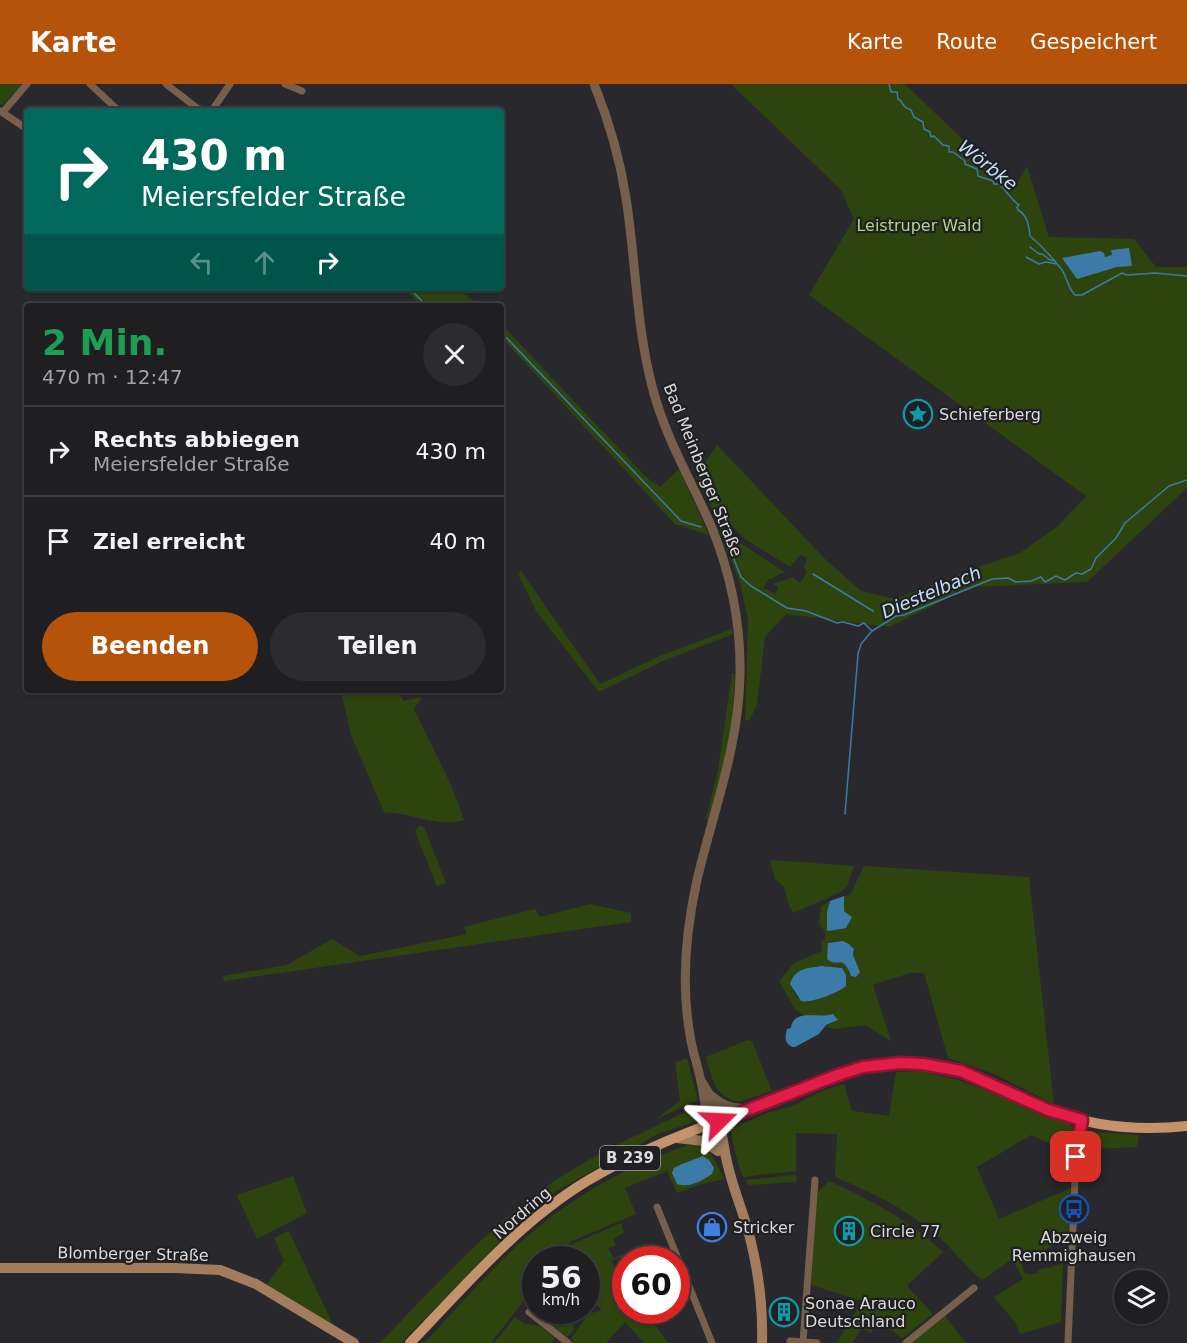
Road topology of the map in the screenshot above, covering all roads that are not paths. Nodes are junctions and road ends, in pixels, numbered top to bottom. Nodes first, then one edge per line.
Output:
1 (27, 84) edge
2 (90, 84) edge
3 (166, 84) edge
4 (230, 84) edge
5 (285, 84) edge
6 (594, 84) edge
7 (302, 91) dead end
8 (116, 108) edge
9 (197, 108) edge
10 (212, 108) edge
11 (1, 111) edge
12 (24, 127) edge
13 (701, 1080) junction
14 (710, 1095) junction
15 (751, 1109) junction
16 (1082, 1120) junction
17 (714, 1123) junction
18 (1187, 1126) edge
19 (677, 1138) junction
20 (718, 1151) junction
21 (727, 1165) junction
22 (815, 1180) dead end
23 (657, 1207) dead end
24 (0, 1268) edge
25 (974, 1288) dead end
26 (544, 1324) edge
27 (790, 1341) dead end
28 (803, 1342) edge
29 (354, 1343) edge
30 (410, 1343) edge
31 (568, 1343) edge
32 (712, 1343) edge
33 (762, 1343) edge
34 (817, 1343) edge
35 (906, 1343) edge
36 (1068, 1343) edge

1 - 11 street
2 - 8 street
3 - 9 street
4 - 10 street
5 - 7 street
6 - 13 street, Bad Meinberger Straße
11 - 12 street
13 - 14 street, Bad Meinberger Straße
13 - 17 street, Bad Meinberger Straße
14 - 15 street
14 - 17 street, Bad Meinberger Straße
15 - 16 main road, B 239
15 - 17 main road, B 239
16 - 18 main road, B 239
16 - 36 street
17 - 19 main road, B 239
17 - 20 main road, Bad Meinberger Straße
17 - 21 main road, Bad Meinberger Straße
19 - 20 main road
19 - 30 main road, Nordring / B 239
20 - 21 main road, Bad Meinberger Straße
21 - 33 main road, Bad Meinberger Straße
22 - 28 street
23 - 32 street
24 - 29 main road, Blomberger Straße
25 - 35 street
26 - 31 street
27 - 28 street
28 - 34 street

